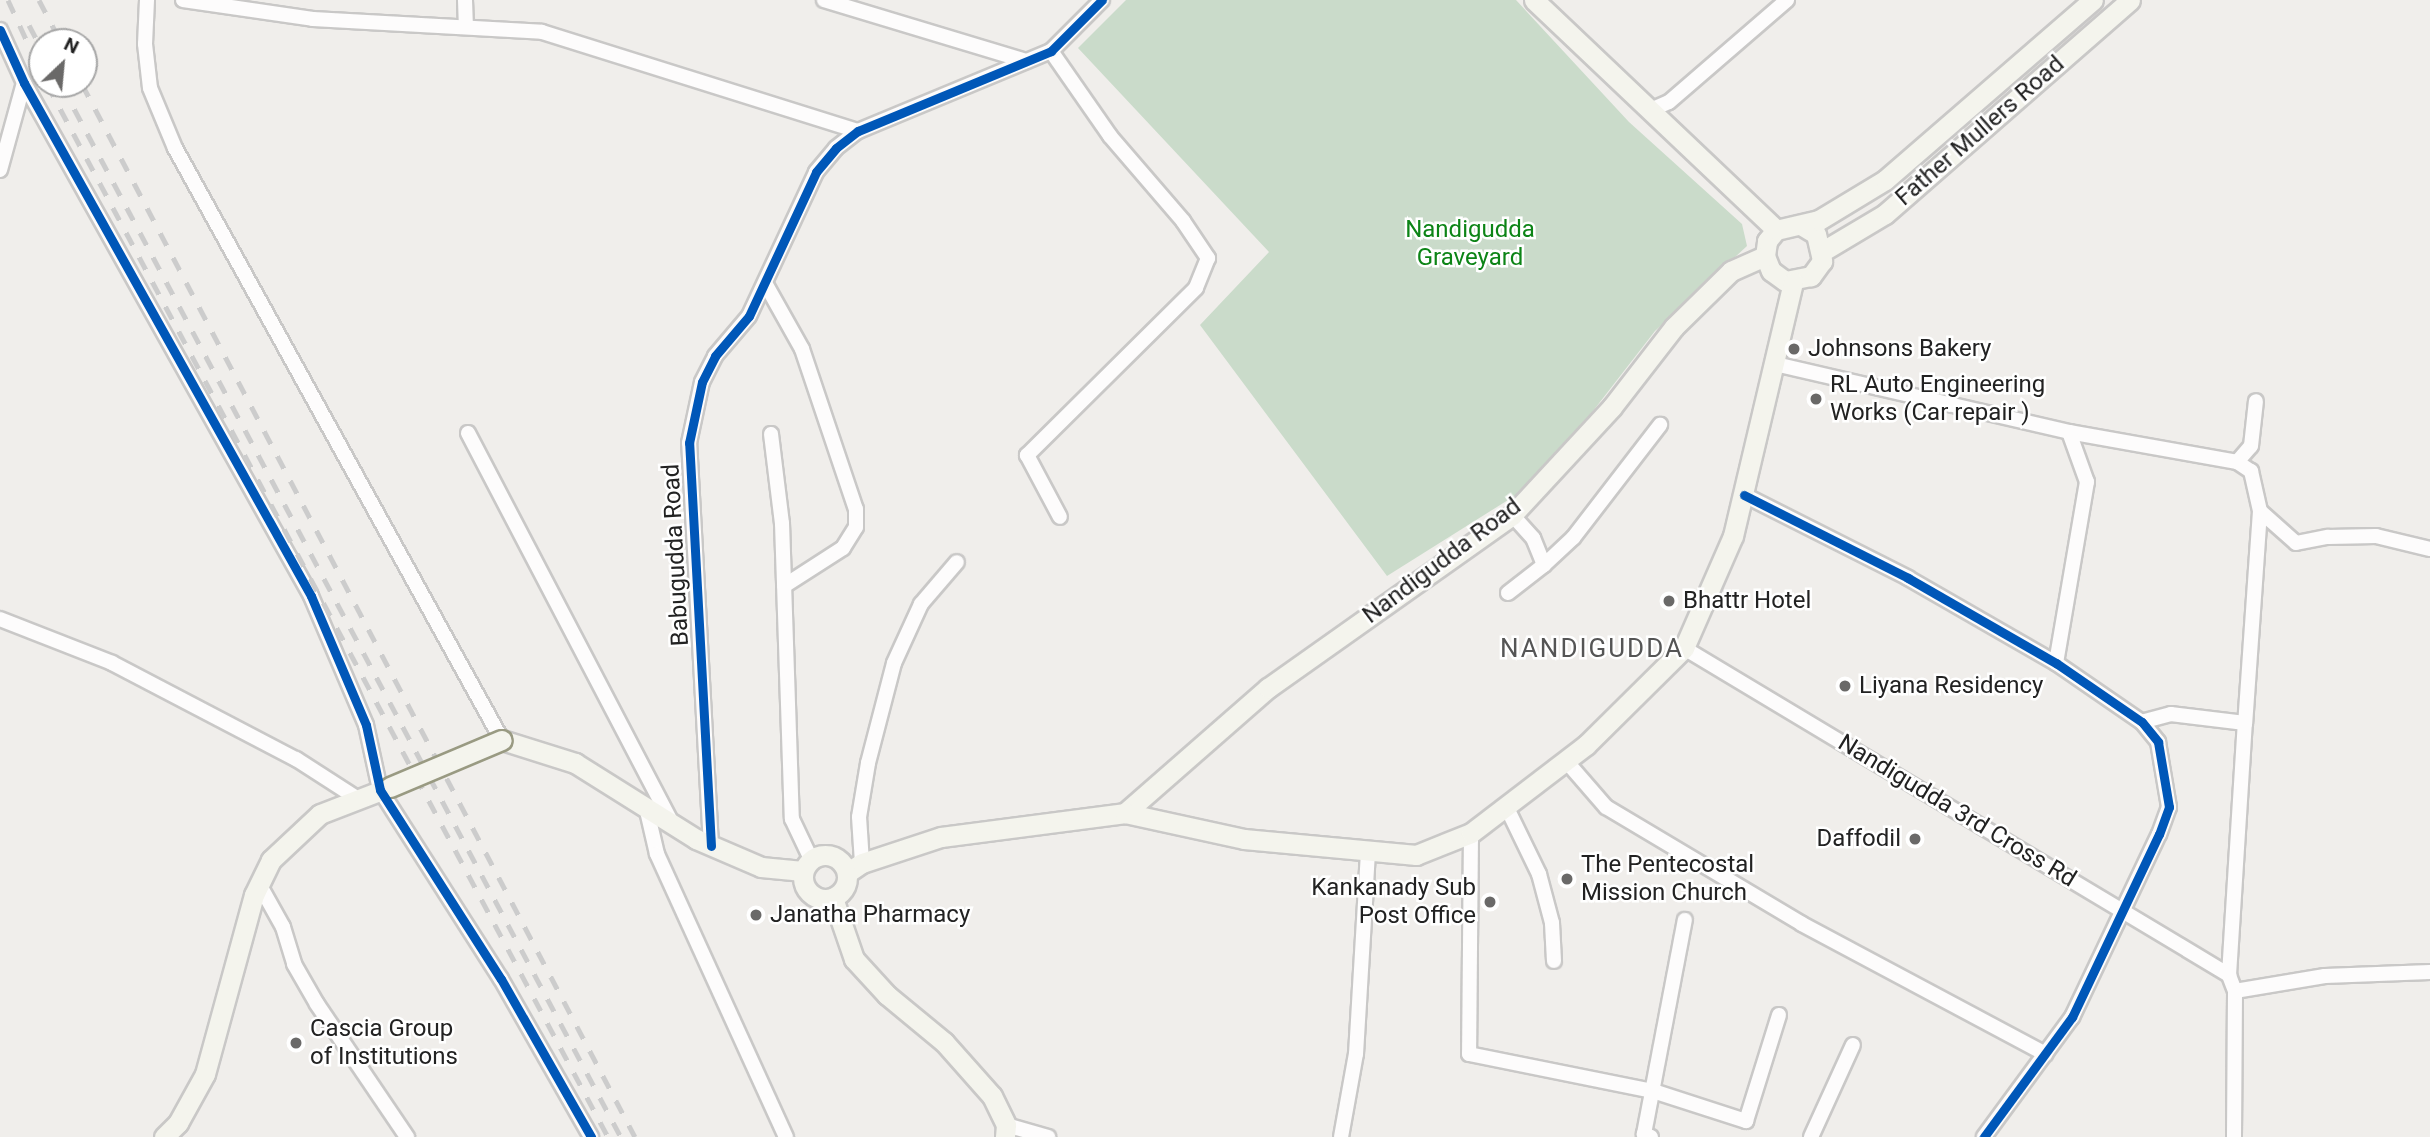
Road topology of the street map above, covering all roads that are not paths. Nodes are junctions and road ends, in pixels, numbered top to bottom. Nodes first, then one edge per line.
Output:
1 (147, 0) edge
2 (183, 0) edge
3 (465, 0) edge
4 (824, 0) edge
5 (1102, 0) edge
6 (1534, 0) edge
7 (2093, 0) edge
8 (2130, 0) edge
9 (1780, 2) edge
10 (466, 25) junction
11 (0, 30) edge
12 (1051, 51) junction
13 (1026, 61) junction
14 (24, 83) junction
15 (1653, 108) junction
16 (858, 131) junction
17 (0, 170) edge
18 (1801, 225) junction
19 (1776, 229) junction
20 (1823, 251) junction
21 (1765, 257) junction
22 (765, 282) junction
23 (1793, 282) junction
24 (1774, 365) junction
25 (2256, 401) dead end
26 (1660, 425) dead end
27 (2069, 432) junction
28 (468, 433) dead end
29 (771, 434) dead end
30 (2237, 462) junction
31 (1744, 495) junction
32 (2260, 511) junction
33 (1512, 515) junction
34 (1060, 517) dead end
35 (2430, 549) edge
36 (957, 562) dead end
37 (1544, 565) junction
38 (783, 586) junction
39 (1508, 593) dead end
40 (0, 619) edge
41 (1684, 648) junction
42 (2056, 663) junction
43 (2142, 722) junction
44 (2245, 723) junction
45 (502, 740) junction
46 (1566, 761) junction
47 (385, 789) junction
48 (355, 797) junction
49 (1506, 806) junction
50 (647, 811) junction
51 (1125, 813) junction
52 (673, 826) junction
53 (1471, 832) junction
54 (711, 846) junction
55 (1367, 851) junction
56 (807, 865) junction
57 (854, 868) junction
58 (260, 884) junction
59 (832, 898) junction
60 (2123, 909) junction
61 (1685, 920) dead end
62 (1553, 961) dead end
63 (2430, 972) edge
64 (2229, 975) junction
65 (2235, 991) junction
66 (1779, 1015) dead end
67 (1853, 1045) dead end
68 (2045, 1054) junction
69 (1653, 1091) junction
70 (1005, 1131) edge
71 (164, 1137) edge
72 (407, 1137) edge
73 (591, 1137) edge
74 (786, 1137) edge
75 (1048, 1137) edge
76 (1341, 1137) edge
77 (1651, 1137) edge
78 (1811, 1137) edge
79 (1984, 1137) edge
80 (2234, 1137) edge

1 - 45 street
2 - 10 street
3 - 10 street
4 - 13 street
5 - 12 street, Babugudda Road
6 - 15 main road
7 - 18 main road
8 - 20 main road, Father Mullers Road
9 - 15 street
10 - 16 street
11 - 14 street
12 - 13 street, Babugudda Road
12 - 34 street
13 - 16 street, Babugudda Road
14 - 17 street
14 - 47 street
15 - 19 main road
16 - 22 street, Babugudda Road
18 - 19 main road
18 - 20 main road
19 - 21 main road
20 - 23 main road
21 - 23 main road
21 - 33 main road, Nandigudda Road
22 - 38 street
22 - 54 street, Babugudda Road
23 - 24 main road
24 - 27 street
24 - 31 main road
25 - 30 street
26 - 37 street
27 - 30 street
27 - 42 street
28 - 52 street
29 - 38 street
30 - 32 street
31 - 41 main road
31 - 42 street
32 - 35 street
32 - 44 street
33 - 37 street
33 - 51 main road, Nandigudda Road
36 - 57 street
37 - 39 street
38 - 56 street
40 - 48 street
41 - 46 main road
41 - 60 street, Nandigudda 3rd Cross Rd
42 - 43 street
43 - 44 street
43 - 60 street
44 - 64 street
45 - 47 main road, bridge
45 - 50 main road
46 - 49 main road
46 - 68 street
47 - 48 main road
47 - 73 street
48 - 58 main road
49 - 53 main road
49 - 62 street
50 - 52 main road
50 - 74 street
51 - 55 main road
51 - 57 main road
52 - 54 main road
53 - 55 main road
53 - 69 street
54 - 56 main road
55 - 76 street
56 - 57 main road
56 - 59 main road
57 - 59 main road
58 - 71 main road
58 - 72 street
59 - 70 main road
60 - 64 street, Nandigudda 3rd Cross Rd
60 - 68 street
61 - 69 street
63 - 65 street
64 - 65 street
65 - 80 street
66 - 69 street
67 - 78 street
68 - 79 street
69 - 77 street
70 - 75 street

